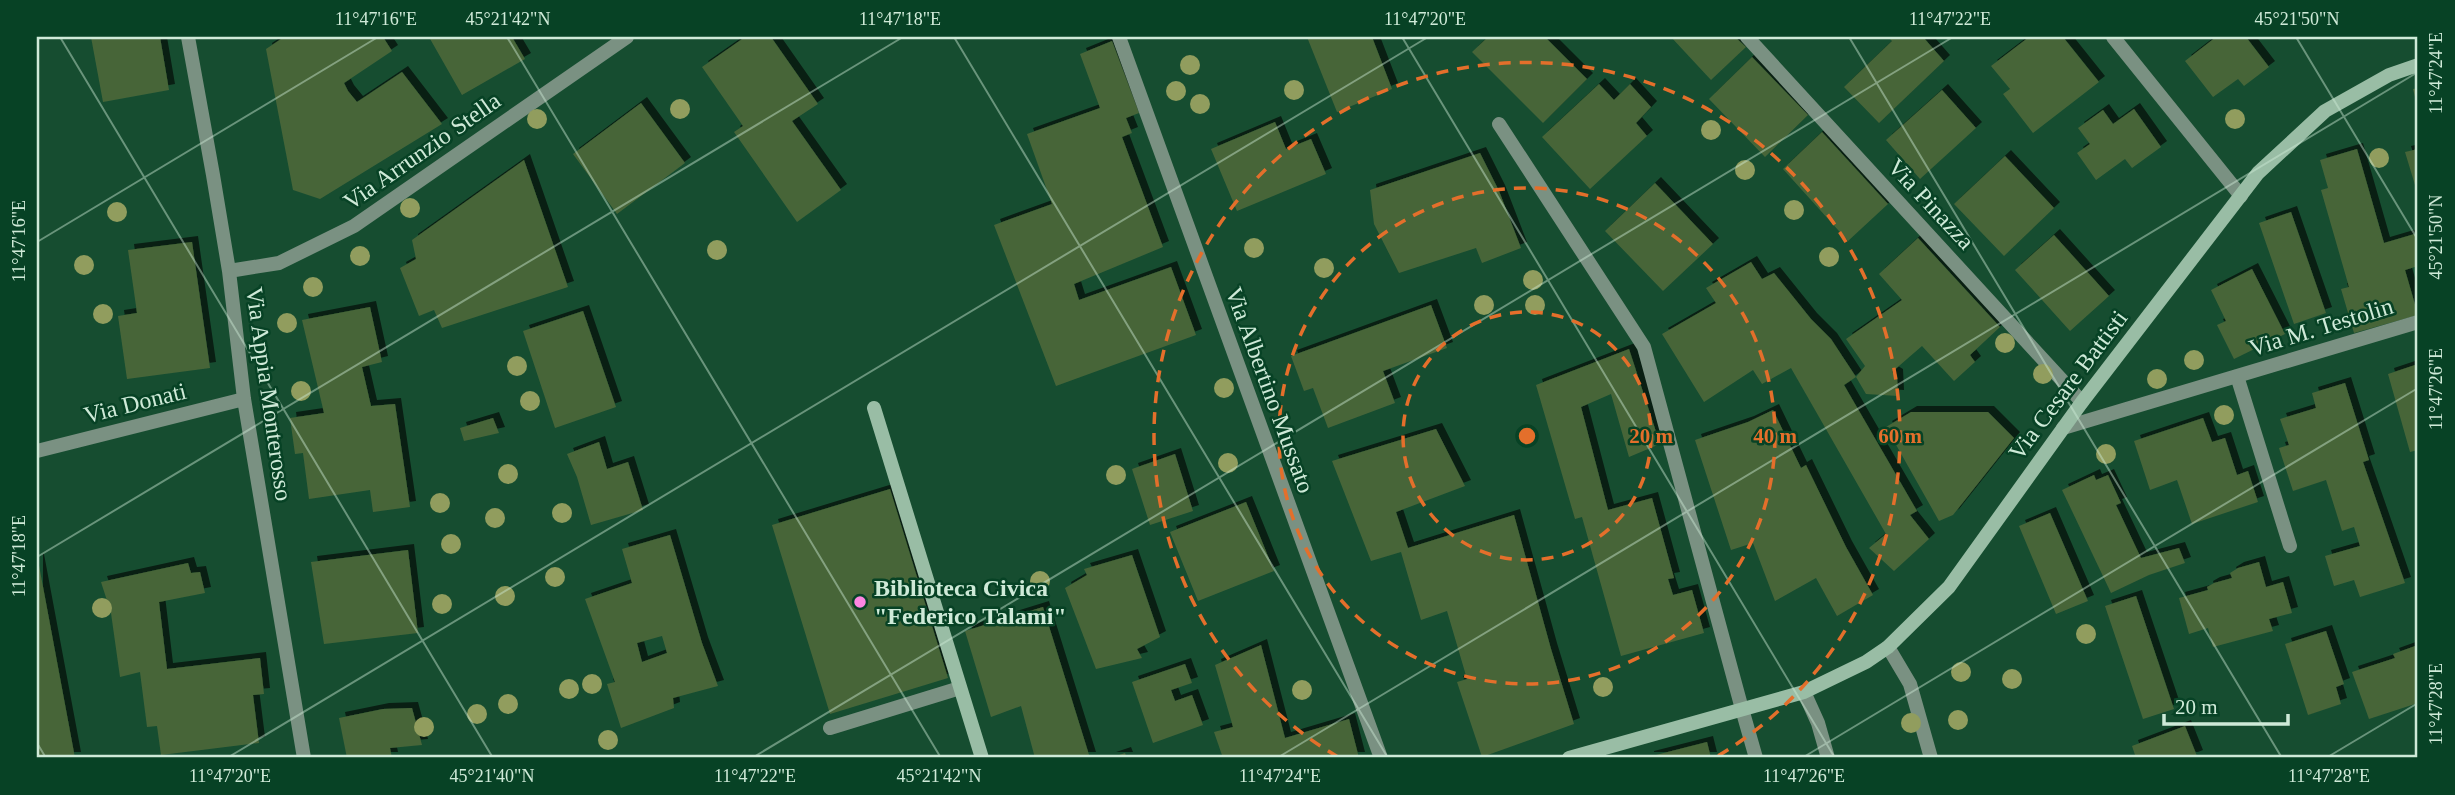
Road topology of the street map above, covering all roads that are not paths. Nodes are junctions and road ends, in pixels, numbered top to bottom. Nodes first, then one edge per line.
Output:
1 (188, 37) edge
2 (627, 37) edge
3 (1119, 37) edge
4 (1747, 37) edge
5 (2113, 37) edge
6 (2418, 65) edge
7 (1499, 124) dead end
8 (2241, 196) junction
9 (229, 271) junction
10 (2418, 322) edge
11 (2237, 376) junction
12 (244, 399) junction
13 (2082, 402) junction
14 (874, 408) dead end
15 (2063, 428) junction
16 (37, 451) edge
17 (2290, 546) dead end
18 (1888, 647) junction
19 (960, 688) junction
20 (1804, 692) junction
21 (1742, 709) junction
22 (830, 728) dead end
23 (304, 758) edge
24 (982, 758) edge
25 (1381, 758) edge
26 (1569, 758) edge
27 (1756, 758) edge
28 (1828, 758) edge
29 (1931, 758) edge

1 - 9 street, Via Appia Monterosso
2 - 9 street, Via Arrunzio Stella
3 - 25 street, Via Albertino Mussato
4 - 13 street, Via Pinazza
5 - 8 street
6 - 8 street, Via Cesare Battisti
7 - 21 street
8 - 13 street, Via Cesare Battisti
9 - 12 street, Via Appia Monterosso
10 - 11 street, Via M. Testolin
11 - 15 street, Via M. Testolin
11 - 17 street, Via M. Testolin
12 - 16 street, Via Donati
12 - 23 street, Via Appia Monterosso
13 - 15 street, Via Cesare Battisti
14 - 19 street
15 - 18 street, Via Cesare Battisti
18 - 20 street, Via Cesare Battisti
18 - 29 street
19 - 22 street
19 - 24 street
20 - 21 street, Via Cesare Battisti
20 - 28 street
21 - 26 street, Via Cesare Battisti
21 - 27 street

